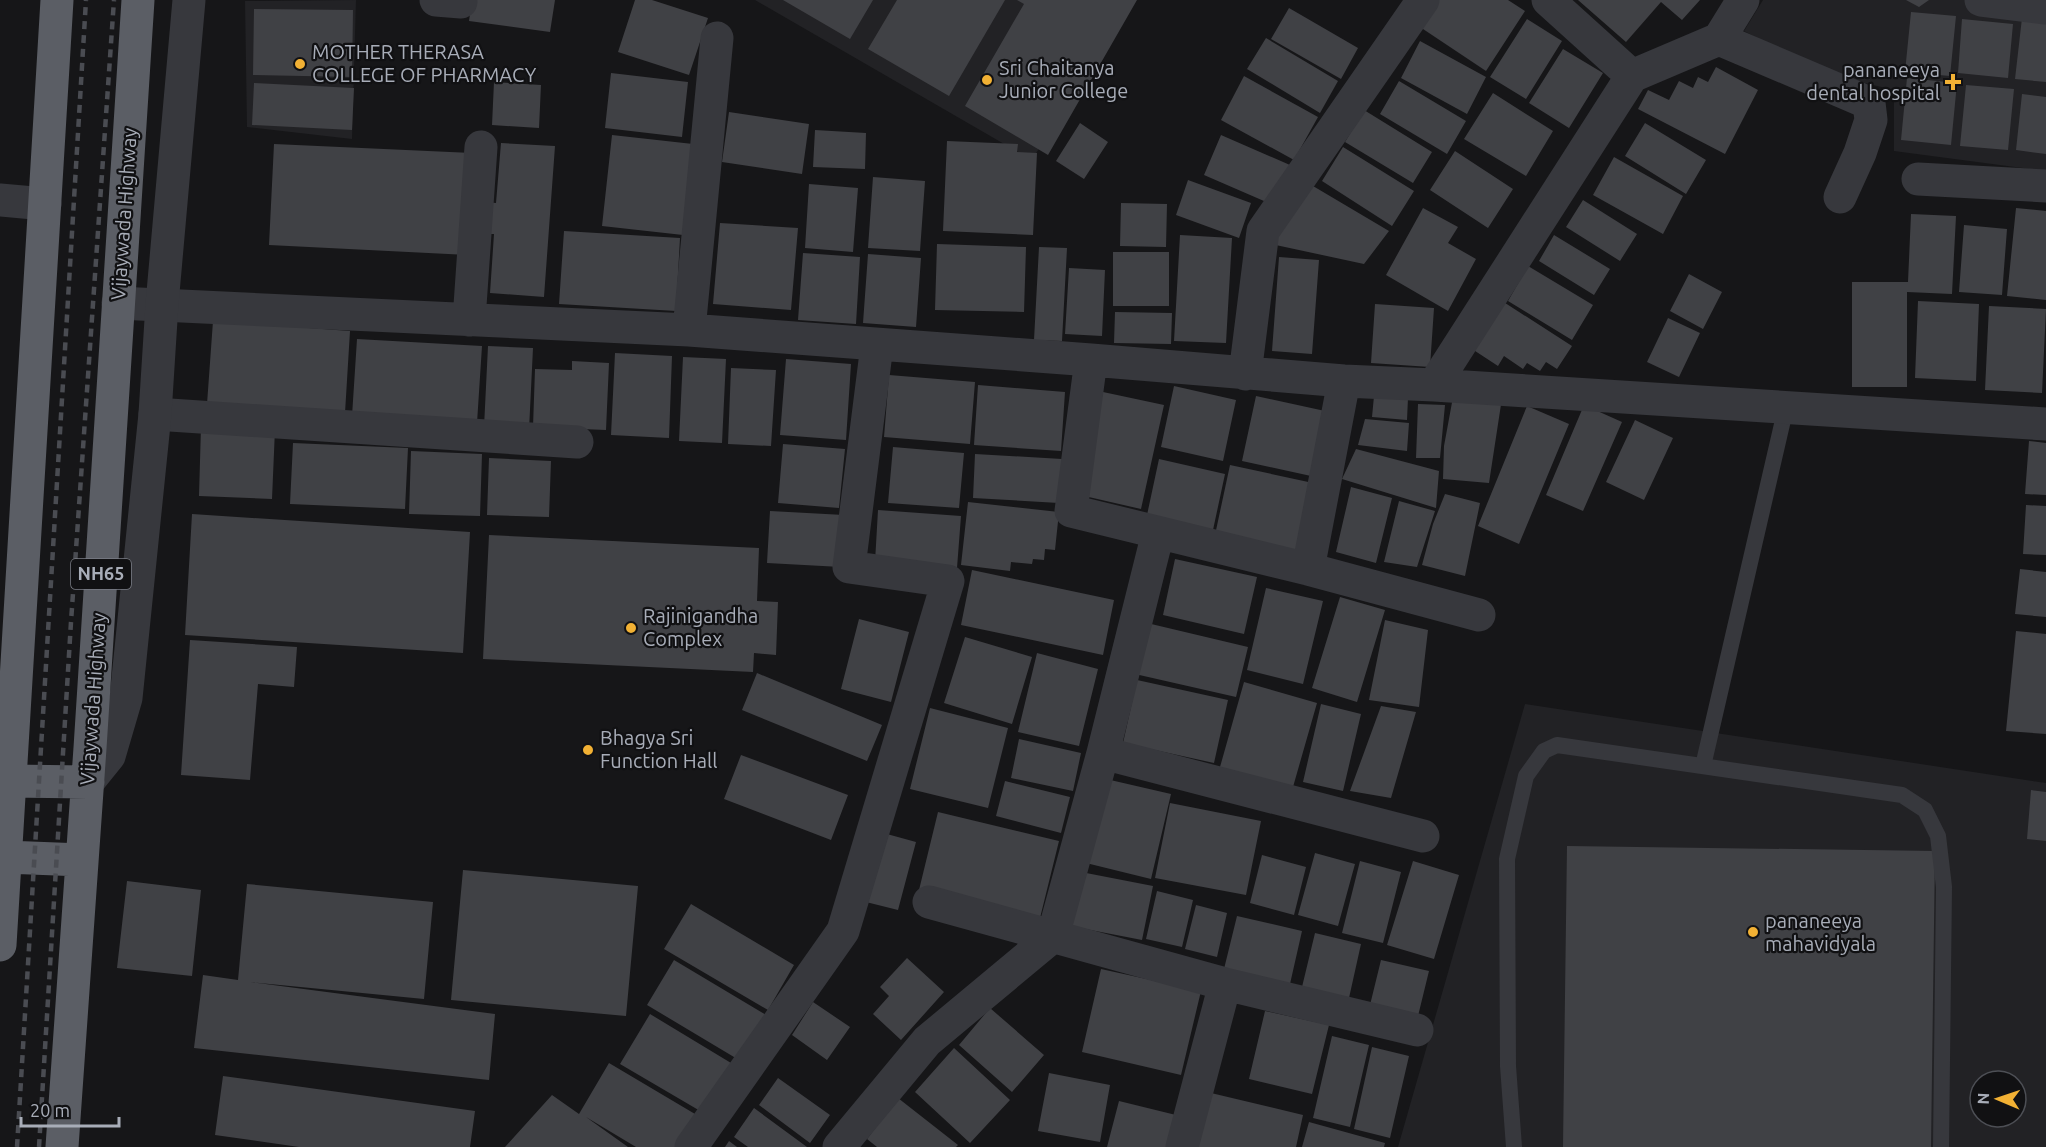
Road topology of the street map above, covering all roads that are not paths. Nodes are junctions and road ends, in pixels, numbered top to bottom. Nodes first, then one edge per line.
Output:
1 (57, 0) edge
2 (138, 0) edge
3 (189, 0) edge
4 (1423, 0) edge
5 (1548, 0) edge
6 (1743, 0) edge
7 (1981, 0) edge
8 (2046, 8) edge
9 (717, 38) dead end
10 (1719, 39) junction
11 (1632, 76) junction
12 (481, 147) dead end
13 (1918, 179) dead end
14 (2046, 186) edge
15 (1840, 197) dead end
16 (0, 200) edge
17 (45, 204) junction
18 (118, 303) junction
19 (162, 304) junction
20 (469, 320) junction
21 (689, 330) junction
22 (877, 345) junction
23 (1091, 360) junction
24 (1245, 374) junction
25 (1344, 381) junction
26 (1434, 385) junction
27 (1786, 407) junction
28 (154, 414) junction
29 (2046, 423) edge
30 (577, 442) dead end
31 (1158, 533) junction
32 (1308, 569) junction
33 (1479, 615) dead end
34 (1103, 753) junction
35 (1703, 766) junction
36 (9, 781) junction
37 (88, 782) junction
38 (1423, 836) dead end
39 (5, 857) junction
40 (82, 860) junction
41 (929, 902) dead end
42 (1053, 936) junction
43 (0, 945) edge
44 (1225, 984) junction
45 (1417, 1030) dead end
46 (62, 1147) edge
47 (690, 1147) edge
48 (839, 1147) edge
49 (1182, 1147) edge
50 (1514, 1147) edge
51 (1941, 1147) edge

1 - 17 highway
2 - 18 highway, Vijaywada Highway / NH65
3 - 19 street
4 - 24 street
5 - 11 street
6 - 10 street
7 - 8 street
9 - 21 street
10 - 11 street
10 - 15 street
11 - 26 street
12 - 20 street
13 - 14 street
16 - 17 street
17 - 36 highway
18 - 19 street
18 - 37 highway, Vijaywada Highway / NH65
19 - 20 street
19 - 28 street
20 - 21 street
21 - 22 street
22 - 23 street
22 - 47 street
23 - 24 street
23 - 31 street
24 - 25 street
25 - 26 street
25 - 32 street
26 - 27 street
27 - 29 street
27 - 35 lane
28 - 30 street
28 - 37 street
31 - 32 street
31 - 34 street
32 - 33 street
34 - 38 street
34 - 42 street
35 - 50 lane
35 - 51 lane
36 - 37 highway
36 - 39 highway
37 - 40 highway, Vijaywada Highway / NH65
39 - 40 highway
39 - 43 highway
40 - 46 highway, Vijaywada Highway / NH65
41 - 42 street
42 - 44 street
42 - 48 street
44 - 45 street
44 - 49 street

